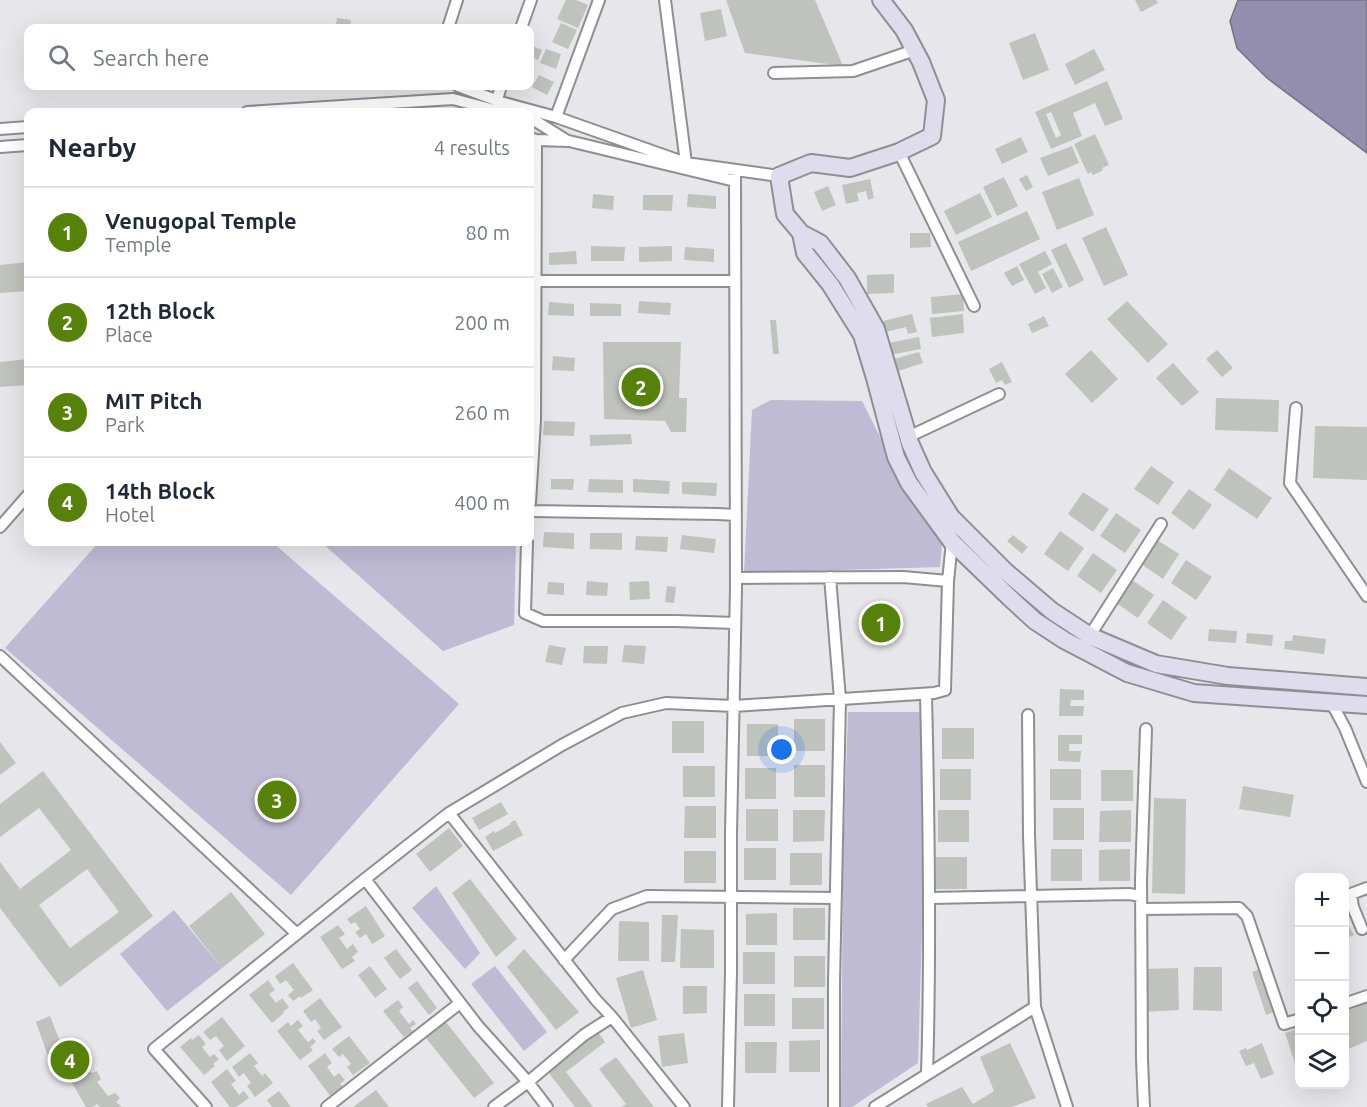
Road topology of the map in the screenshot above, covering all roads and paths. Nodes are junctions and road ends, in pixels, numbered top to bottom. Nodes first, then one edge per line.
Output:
1 (457, 0) edge
2 (531, 0) edge
3 (600, 0) edge
4 (665, 0) edge
5 (881, 0) edge
6 (449, 24) edge
7 (522, 24) edge
8 (915, 50) junction
9 (774, 73) dead end
10 (469, 90) edge
11 (500, 90) edge
12 (496, 100) junction
13 (310, 108) edge
14 (487, 108) edge
15 (524, 108) edge
16 (534, 111) edge
17 (556, 117) junction
18 (534, 121) edge
19 (24, 127) edge
20 (0, 129) edge
21 (534, 139) edge
22 (568, 141) junction
23 (24, 145) edge
24 (0, 147) edge
25 (899, 152) junction
26 (686, 163) junction
27 (735, 175) junction
28 (779, 176) junction
29 (534, 186) edge
30 (801, 233) junction
31 (734, 280) junction
32 (536, 281) junction
33 (974, 306) dead end
34 (999, 394) dead end
35 (1296, 408) dead end
36 (534, 420) edge
37 (908, 437) junction
38 (24, 500) edge
39 (534, 511) edge
40 (736, 515) junction
41 (1161, 524) dead end
42 (0, 527) edge
43 (952, 542) junction
44 (527, 546) edge
45 (830, 577) junction
46 (736, 578) junction
47 (948, 581) junction
48 (1367, 596) edge
49 (735, 623) junction
50 (1085, 643) junction
51 (0, 657) edge
52 (1367, 687) edge
53 (926, 694) junction
54 (840, 699) junction
55 (1331, 702) junction
56 (1367, 705) edge
57 (734, 706) junction
58 (1028, 715) dead end
59 (1146, 729) dead end
60 (1367, 782) edge
61 (449, 813) junction
62 (365, 879) junction
63 (1367, 888) edge
64 (1031, 896) junction
65 (1141, 896) junction
66 (731, 897) junction
67 (836, 898) junction
68 (930, 898) junction
69 (1141, 909) junction
70 (1362, 929) dead end
71 (297, 934) junction
72 (564, 960) junction
73 (1367, 996) edge
74 (1349, 1002) edge
75 (460, 1003) junction
76 (1035, 1007) junction
77 (612, 1017) junction
78 (1295, 1020) edge
79 (927, 1074) junction
80 (528, 1082) junction
81 (206, 1107) edge
82 (327, 1107) edge
83 (494, 1107) edge
84 (547, 1107) edge
85 (684, 1107) edge
86 (728, 1107) edge
87 (834, 1107) edge
88 (875, 1107) edge
89 (1067, 1107) edge
90 (1144, 1107) edge

1 - 6 street
2 - 7 street
3 - 17 street
4 - 26 street
5 - 8 main road
8 - 9 street
8 - 25 main road
10 - 12 street
11 - 12 street
12 - 15 street
13 - 14 street
16 - 17 street
17 - 26 street
18 - 22 street
19 - 20 street
21 - 22 street
22 - 27 street
23 - 24 street
25 - 28 main road
25 - 33 street
26 - 27 street
27 - 28 street
27 - 31 street
28 - 30 main road
29 - 32 street
30 - 37 main road
30 - 43 main road
31 - 32 street
31 - 40 street
32 - 36 street
34 - 37 street
35 - 48 street
37 - 50 main road
38 - 42 street
39 - 40 street
40 - 46 street
41 - 50 street
43 - 47 street
43 - 50 main road
44 - 49 street
45 - 46 street
45 - 47 street
45 - 54 street
46 - 49 street
47 - 53 street
49 - 57 street
50 - 52 main road
50 - 55 main road
51 - 71 street
53 - 54 street
53 - 68 street
54 - 57 street
54 - 67 street
55 - 56 main road
55 - 60 street
57 - 61 street
57 - 66 street
58 - 64 street
59 - 65 street
61 - 62 street
61 - 72 street
62 - 71 street
62 - 75 street
63 - 70 street
64 - 65 street
64 - 68 street
64 - 76 street
65 - 69 street
66 - 67 street
66 - 72 street
66 - 86 street
67 - 87 street
68 - 79 street
69 - 78 street
69 - 90 street
71 - 81 street
72 - 77 street
73 - 74 street
75 - 80 street
75 - 82 street
76 - 79 street
76 - 89 street
77 - 80 street
77 - 85 street
79 - 88 street
80 - 83 street
80 - 84 street

